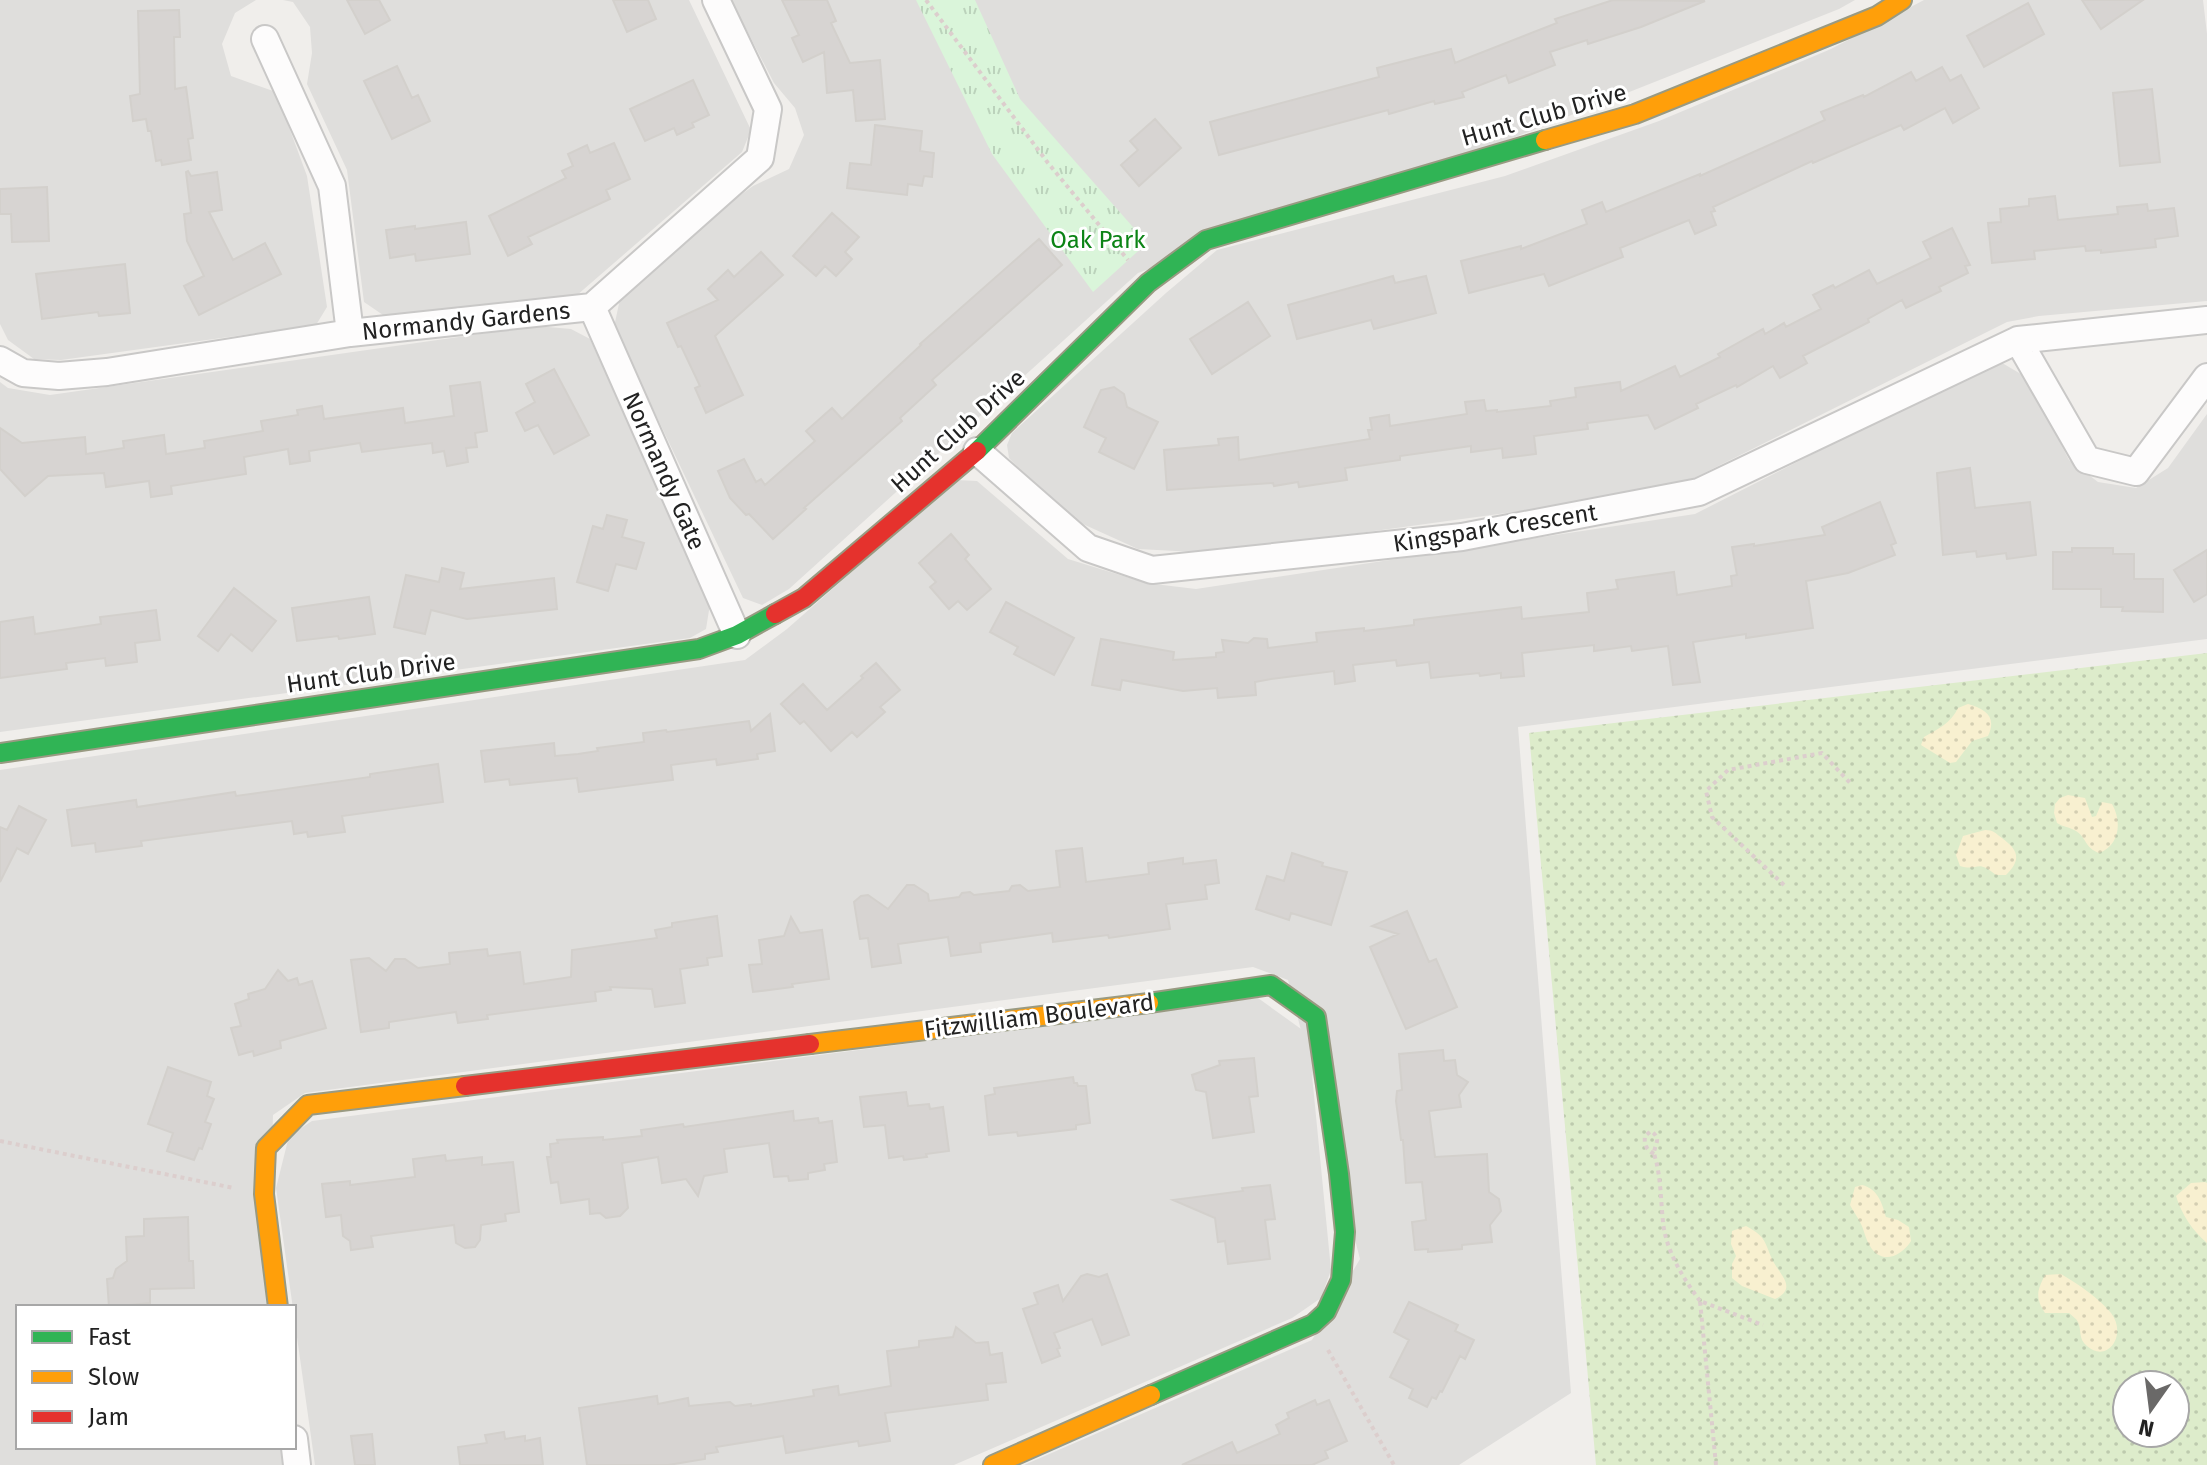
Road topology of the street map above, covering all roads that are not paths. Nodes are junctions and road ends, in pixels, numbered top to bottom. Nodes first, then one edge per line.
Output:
1 (716, 0) edge
2 (1902, 0) edge
3 (265, 39) dead end
4 (592, 307) junction
5 (2207, 320) edge
6 (350, 333) junction
7 (2018, 340) junction
8 (0, 360) edge
9 (2207, 377) edge
10 (977, 451) junction
11 (737, 635) junction
12 (0, 753) edge
13 (278, 1305) edge
14 (993, 1465) edge

1 - 4 street, Normandy Gardens
2 - 10 street, Hunt Club Drive
3 - 6 street
4 - 6 street, Normandy Gardens
4 - 11 street, Normandy Gate
5 - 7 street, Kingspark Crescent
6 - 8 street, Normandy Gardens
7 - 9 street
7 - 10 street, Kingspark Crescent
10 - 11 street, Hunt Club Drive
11 - 12 street, Hunt Club Drive
13 - 14 street, Fitzwilliam Boulevard

